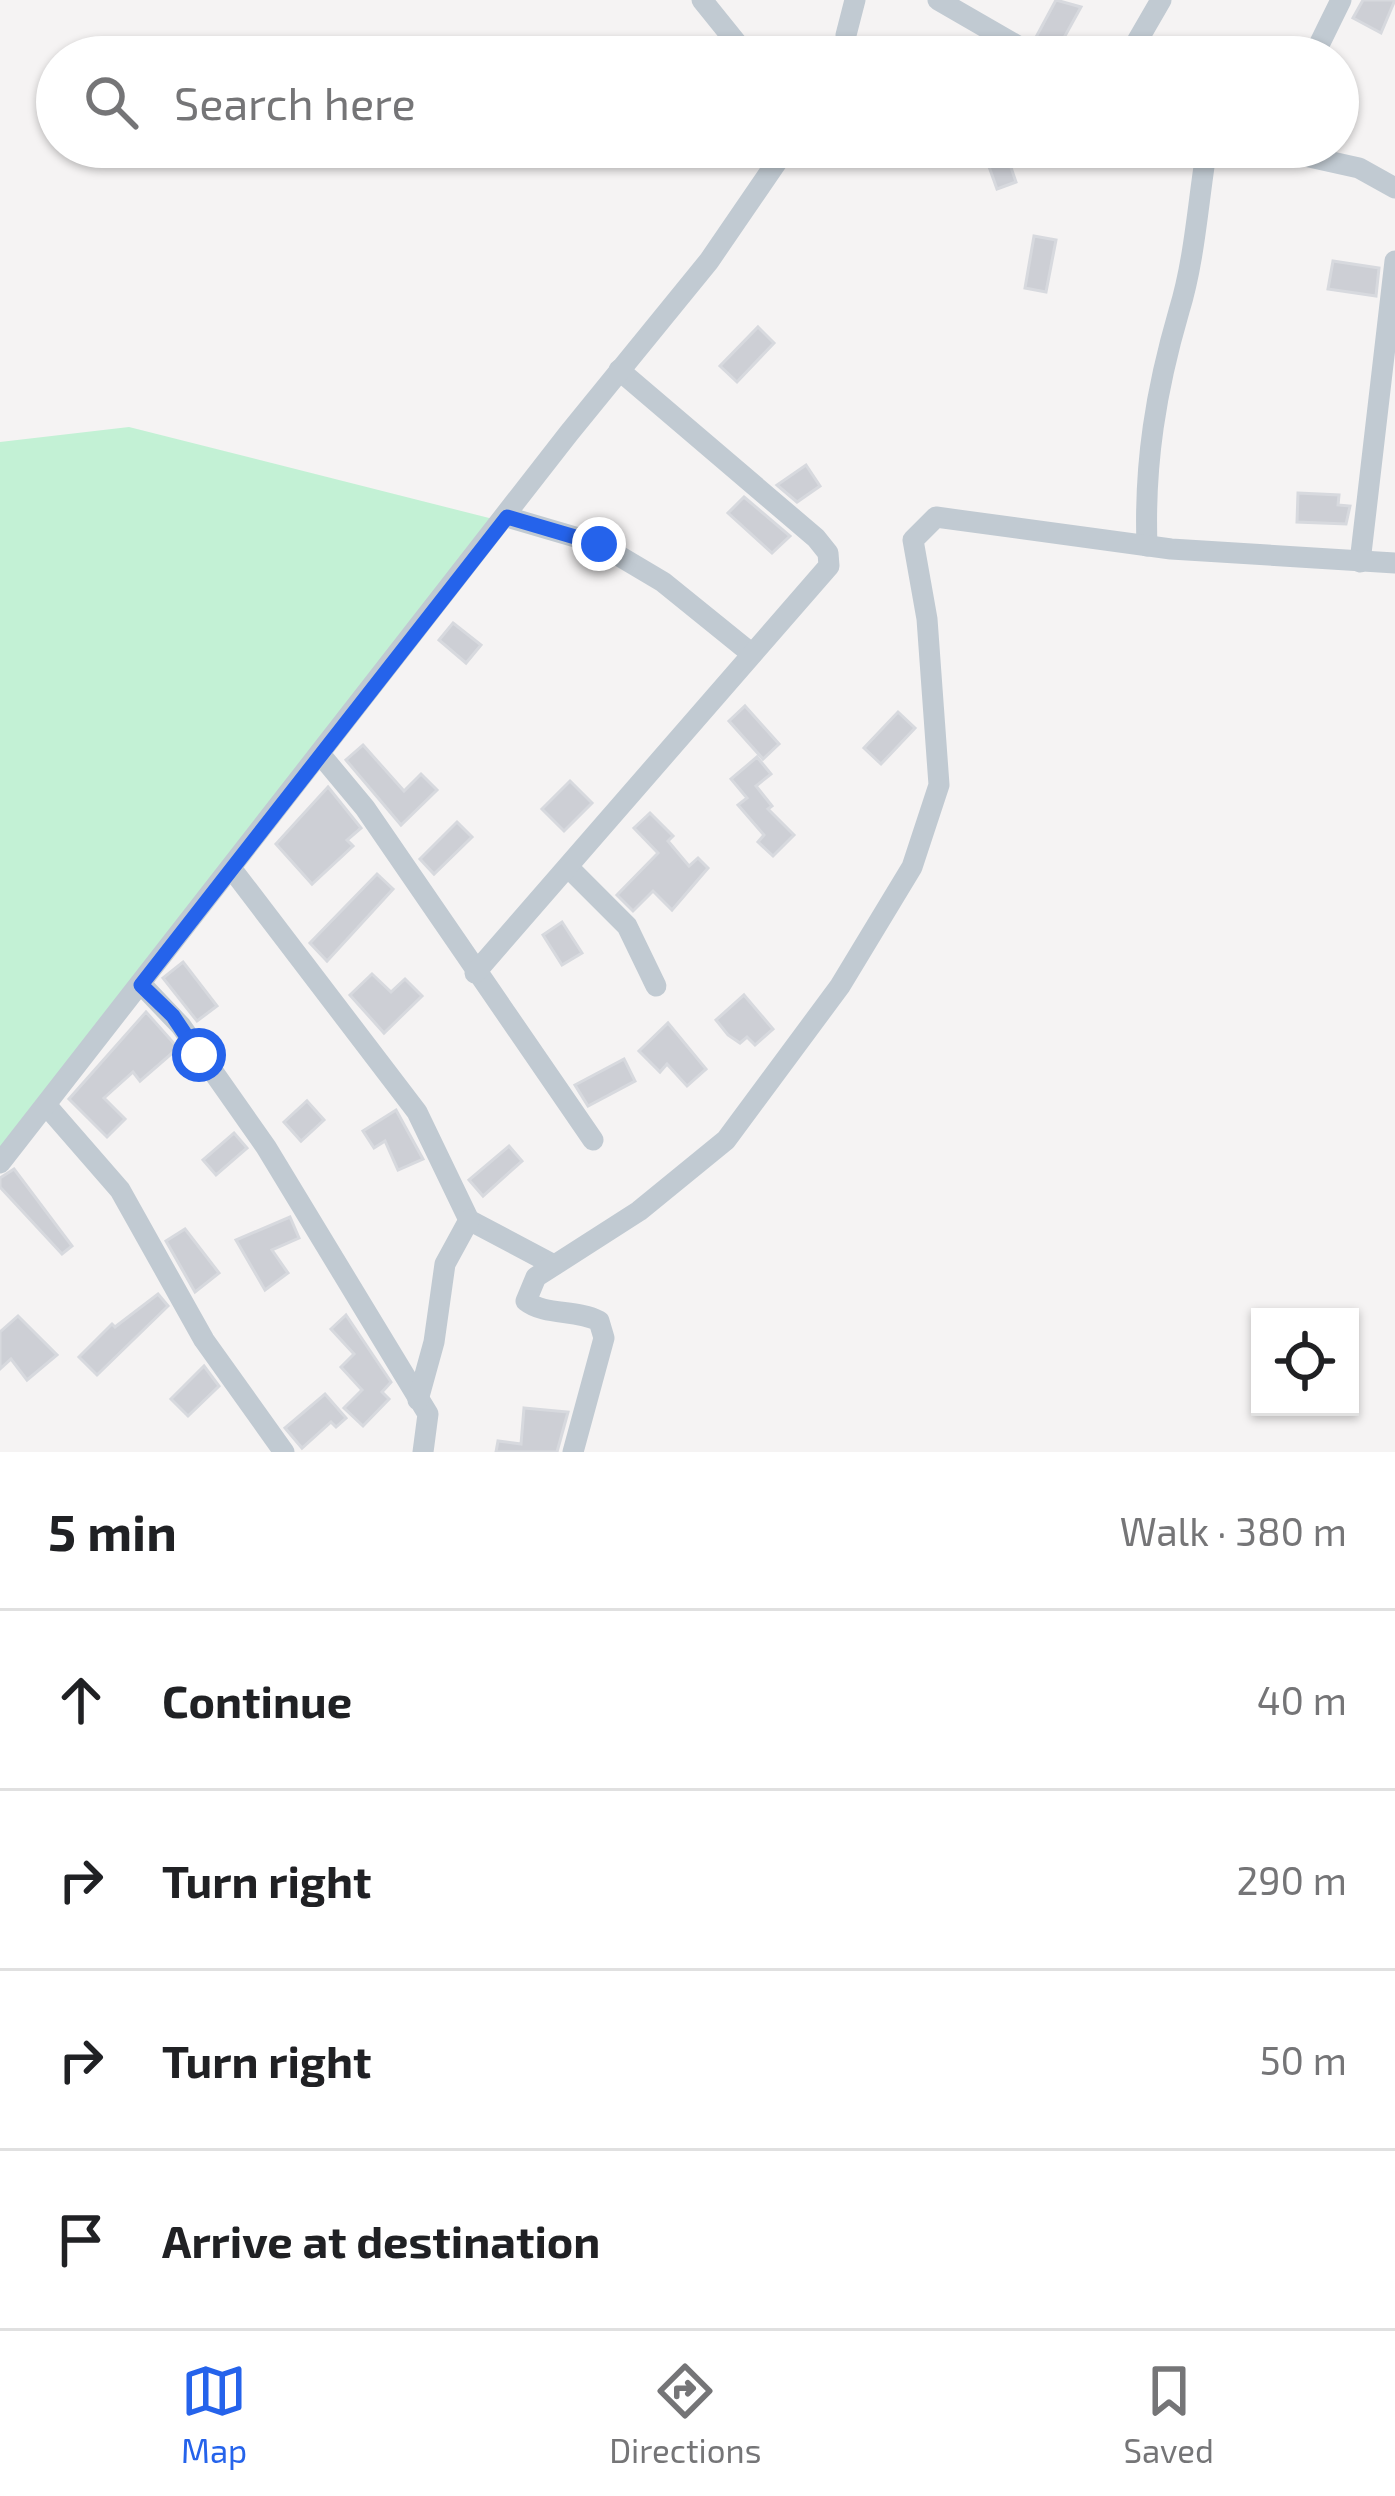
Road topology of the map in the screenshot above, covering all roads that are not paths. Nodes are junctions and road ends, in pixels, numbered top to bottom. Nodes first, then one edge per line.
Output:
1 (702, 0) edge
2 (855, 0) edge
3 (1161, 0) edge
4 (1341, 0) edge
5 (946, 2) edge
6 (731, 36) edge
7 (846, 36) edge
8 (1002, 36) edge
9 (1140, 36) edge
10 (1323, 36) edge
11 (773, 168) edge
12 (1204, 168) edge
13 (1358, 168) edge
14 (1395, 188) edge
15 (1395, 261) edge
16 (619, 370) junction
17 (507, 517) junction
18 (1147, 546) junction
19 (1360, 562) junction
20 (1395, 563) edge
21 (752, 654) junction
22 (320, 754) junction
23 (231, 868) junction
24 (569, 868) junction
25 (476, 973) junction
26 (141, 985) junction
27 (656, 986) dead end
28 (46, 1105) junction
29 (593, 1140) dead end
30 (0, 1163) edge
31 (469, 1220) junction
32 (554, 1265) junction
33 (424, 1403) junction
34 (284, 1452) edge
35 (423, 1452) edge
36 (573, 1452) edge

1 - 6 street
2 - 7 street
3 - 9 street
4 - 10 street
5 - 8 street
11 - 16 street
12 - 18 street
13 - 14 street
15 - 19 street
16 - 17 street
16 - 21 street
17 - 21 street
17 - 22 street
18 - 19 street
18 - 32 street
19 - 20 street
21 - 24 street
22 - 23 street
22 - 25 street
23 - 26 street
23 - 31 street
24 - 25 street
24 - 27 street
25 - 29 street
26 - 28 street
26 - 33 street
28 - 30 street
28 - 34 street
31 - 32 street
31 - 33 street
32 - 36 street
33 - 35 street

